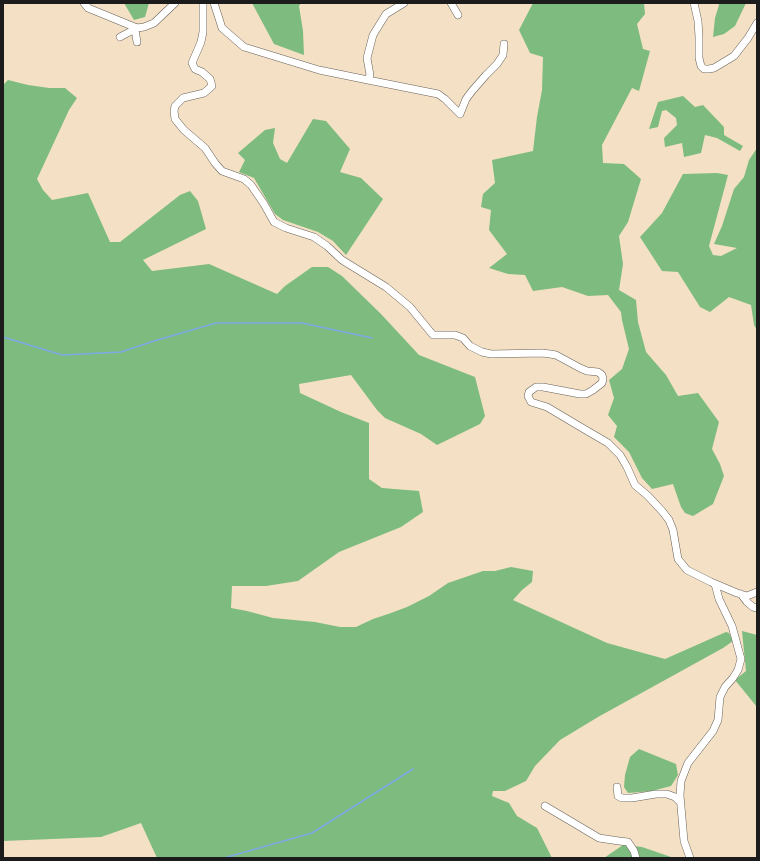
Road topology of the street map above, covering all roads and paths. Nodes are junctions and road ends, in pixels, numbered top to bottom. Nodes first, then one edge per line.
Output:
1 (78, 3) edge
2 (176, 3) edge
3 (203, 3) edge
4 (214, 3) edge
5 (404, 3) edge
6 (451, 3) edge
7 (694, 3) edge
8 (86, 5) edge
9 (458, 15) dead end
10 (757, 23) edge
11 (136, 29) junction
12 (120, 37) dead end
13 (138, 42) dead end
14 (504, 44) dead end
15 (368, 80) junction
16 (715, 584) junction
17 (757, 592) edge
18 (740, 594) junction
19 (757, 608) edge
20 (617, 787) dead end
21 (680, 802) junction
22 (544, 806) dead end
23 (636, 858) edge
24 (690, 858) edge

1 - 8 street
2 - 11 street
3 - 16 street
4 - 15 street
5 - 15 street
6 - 9 street
7 - 10 street
8 - 11 street
11 - 12 street
11 - 13 street
14 - 15 street
16 - 18 street
16 - 21 street
17 - 18 street
18 - 19 street
20 - 21 street
21 - 24 street
22 - 23 street

